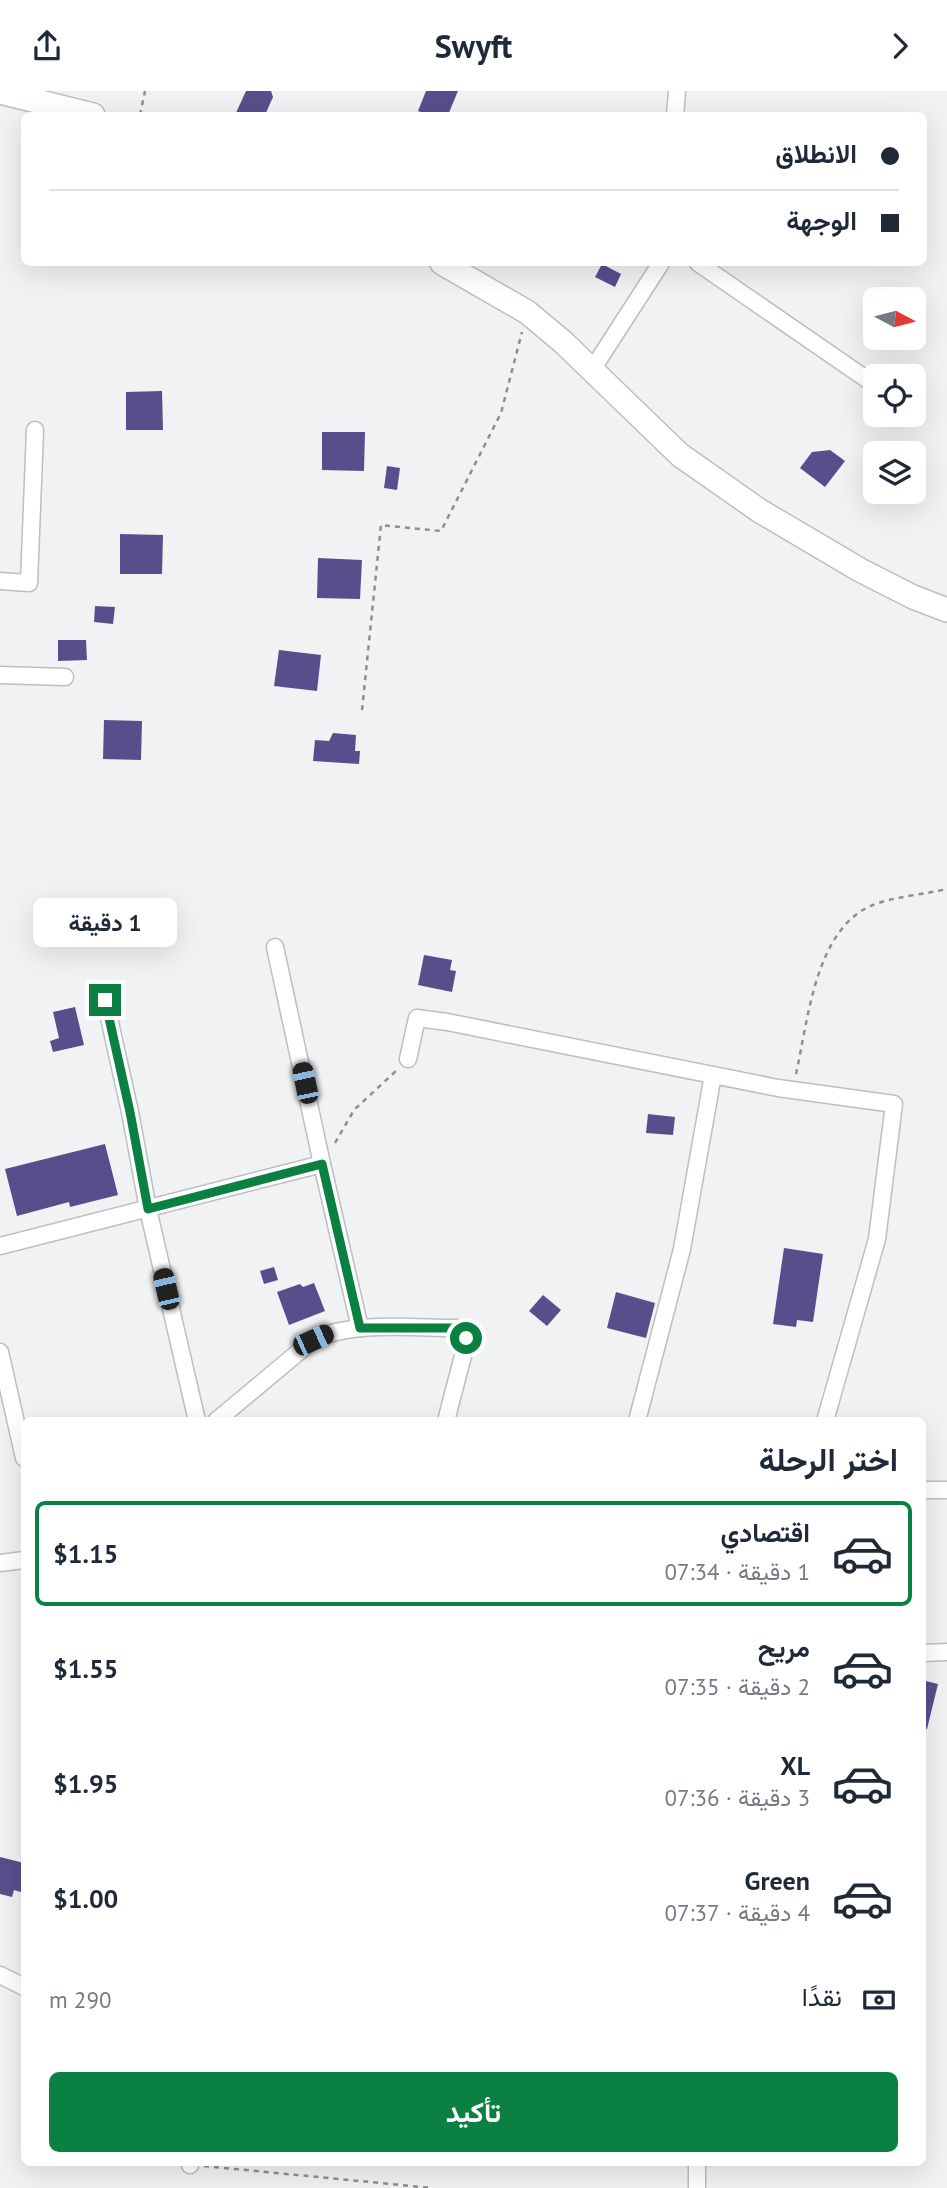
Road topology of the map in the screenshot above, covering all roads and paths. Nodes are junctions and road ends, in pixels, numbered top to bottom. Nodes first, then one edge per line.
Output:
1 (145, 91) edge
2 (677, 91) edge
3 (0, 92) edge
4 (81, 112) edge
5 (141, 112) edge
6 (675, 112) edge
7 (447, 266) edge
8 (659, 266) edge
9 (702, 266) edge
10 (527, 312) junction
11 (592, 370) junction
12 (863, 377) edge
13 (35, 430) dead end
14 (0, 581) edge
15 (947, 610) edge
16 (0, 675) edge
17 (65, 677) dead end
18 (362, 710) dead end
19 (947, 890) edge
20 (275, 947) dead end
21 (105, 1000) dead end
22 (408, 1059) joint
23 (713, 1075) junction
24 (778, 1088) junction
25 (322, 1164) junction
26 (148, 1209) junction
27 (0, 1246) edge
28 (360, 1328) junction
29 (0, 1352) edge
30 (2, 1370) edge
31 (196, 1417) edge
32 (221, 1417) edge
33 (447, 1417) edge
34 (638, 1417) edge
35 (826, 1417) edge
36 (21, 1446) edge
37 (926, 1490) edge
38 (947, 1490) edge
39 (21, 1560) edge
40 (0, 1563) edge
41 (947, 1652) edge
42 (926, 1653) edge
43 (0, 1975) edge
44 (21, 1986) edge
45 (210, 2166) edge
46 (697, 2166) edge
47 (432, 2188) edge
48 (698, 2188) edge

1 - 5 path
2 - 6 street
3 - 4 street
7 - 10 street
8 - 11 street
9 - 12 street
10 - 11 street
10 - 18 path
11 - 15 street
13 - 14 street
16 - 17 street
19 - 24 path
20 - 25 street
21 - 26 street
22 - 23 street
22 - 25 path
23 - 24 street
23 - 34 street
24 - 35 street
25 - 26 street
25 - 28 street
26 - 27 street
26 - 31 street
28 - 32 street
28 - 33 street
29 - 30 street
30 - 36 street
37 - 38 street
39 - 40 street
41 - 42 street
43 - 44 street
45 - 47 path
46 - 48 street

